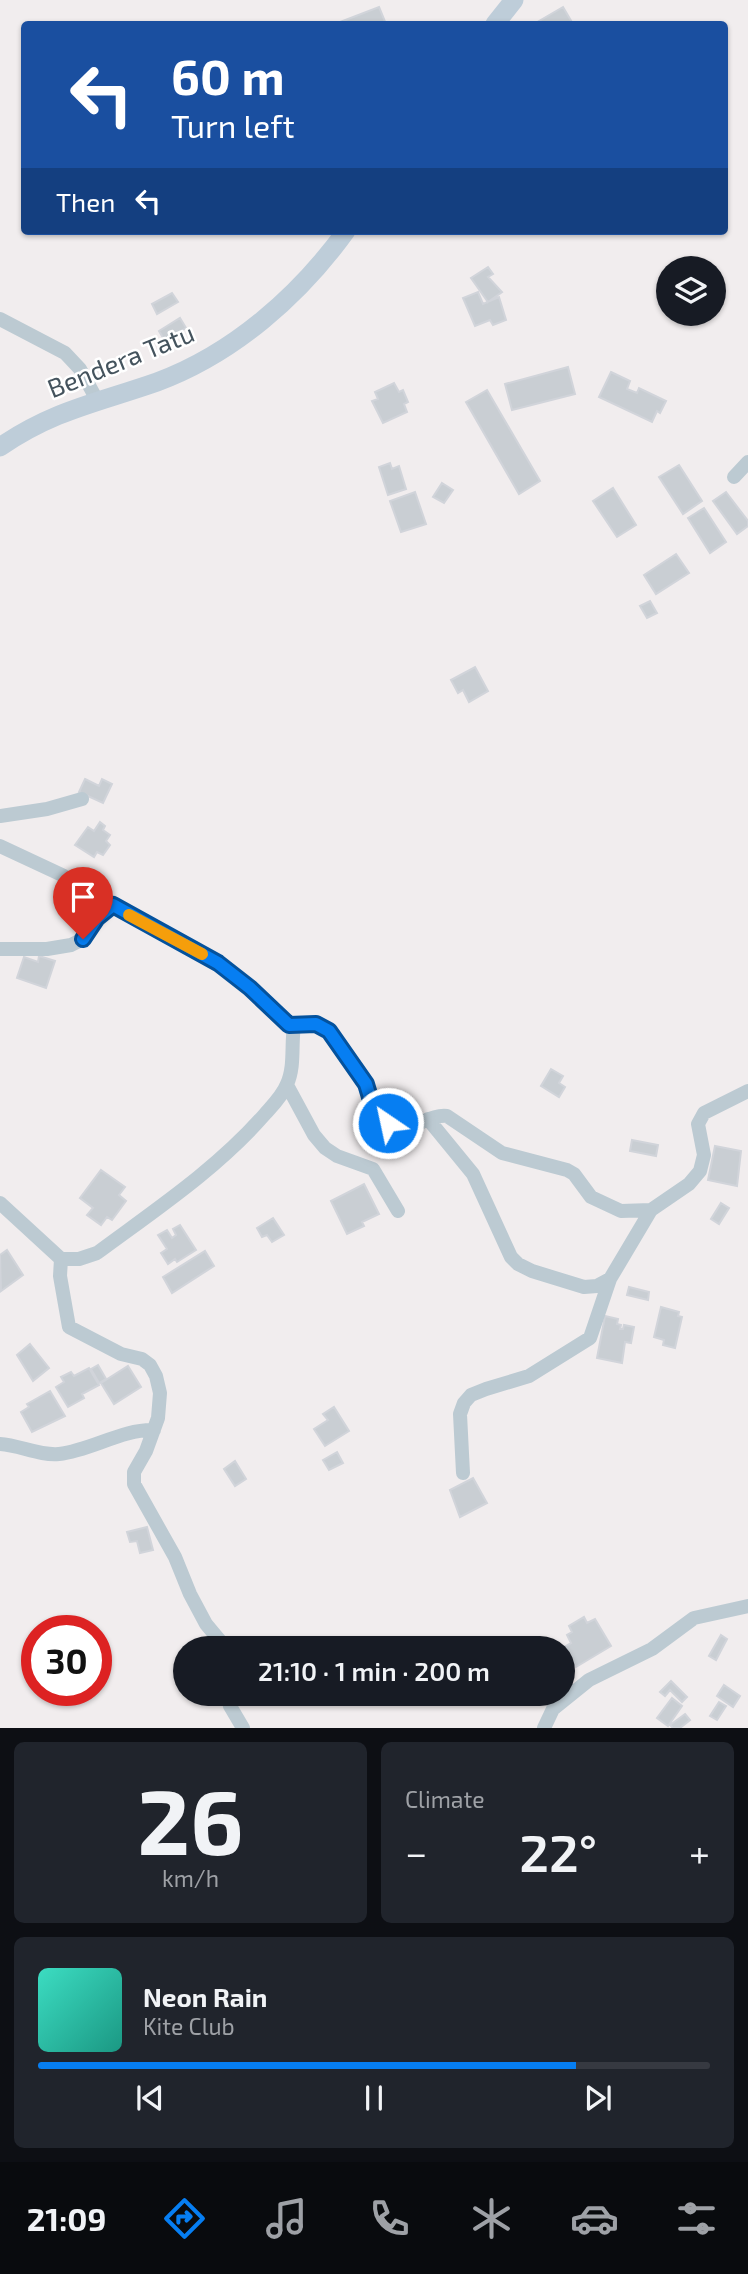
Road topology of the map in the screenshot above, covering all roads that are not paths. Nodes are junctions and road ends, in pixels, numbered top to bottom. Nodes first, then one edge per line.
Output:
1 (514, 0) edge
2 (497, 21) edge
3 (343, 235) edge
4 (0, 319) edge
5 (97, 400) junction
6 (0, 447) edge
7 (748, 462) edge
8 (734, 477) dead end
9 (82, 799) dead end
10 (0, 816) edge
11 (0, 846) edge
12 (113, 905) junction
13 (0, 949) edge
14 (293, 1026) junction
15 (287, 1085) junction
16 (748, 1091) edge
17 (428, 1119) junction
18 (0, 1203) edge
19 (651, 1210) junction
20 (398, 1211) dead end
21 (61, 1259) junction
22 (610, 1279) junction
23 (154, 1430) junction
24 (0, 1444) edge
25 (463, 1473) dead end
26 (748, 1606) edge
27 (216, 1636) edge
28 (230, 1706) edge
29 (243, 1728) edge
30 (544, 1728) edge

1 - 2 main road
3 - 5 main road, Bendera Tatu
4 - 5 street
5 - 6 main road, Bendera Tatu
7 - 8 street
9 - 10 street
11 - 12 street
12 - 13 street
12 - 14 street
14 - 15 street
14 - 17 street
15 - 20 street
15 - 21 street
16 - 19 street
17 - 19 street
17 - 22 street
18 - 21 street
19 - 22 street
21 - 23 street
22 - 25 street
23 - 24 street
23 - 27 street
26 - 30 street
28 - 29 street

